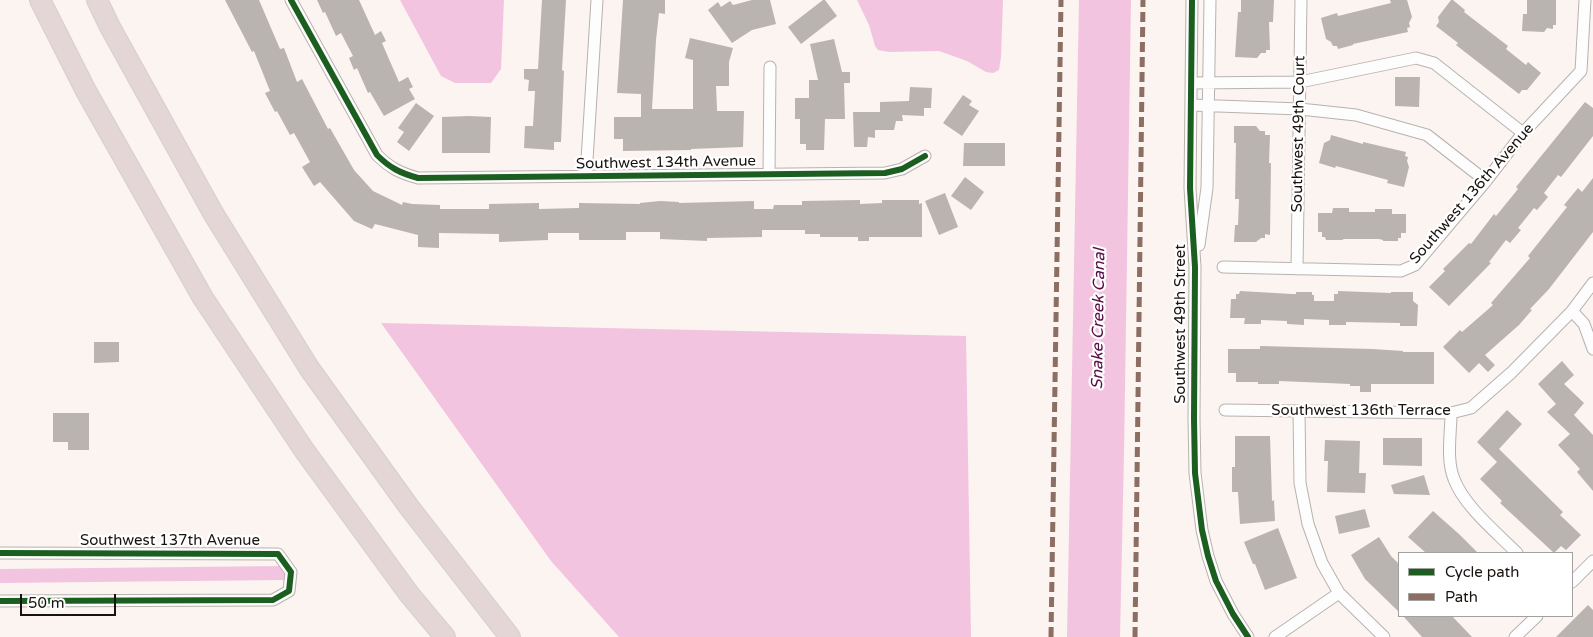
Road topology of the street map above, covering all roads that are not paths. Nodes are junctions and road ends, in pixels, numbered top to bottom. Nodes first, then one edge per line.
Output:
1 (40, 0) edge
2 (97, 0) edge
3 (291, 0) edge
4 (597, 0) edge
5 (1192, 0) edge
6 (1210, 0) edge
7 (1300, 0) edge
8 (1586, 0) edge
9 (770, 67) dead end
10 (1587, 71) edge
11 (1300, 82) junction
12 (1192, 83) junction
13 (1210, 83) junction
14 (1191, 104) junction
15 (1209, 105) junction
16 (1300, 109) junction
17 (1523, 133) junction
18 (925, 156) dead end
19 (769, 174) junction
20 (586, 176) junction
21 (1486, 181) junction
22 (1195, 267) junction
23 (1223, 267) dead end
24 (1297, 268) junction
25 (1593, 283) edge
26 (1572, 311) junction
27 (1593, 349) edge
28 (1225, 410) dead end
29 (1299, 411) junction
30 (1451, 413) junction
31 (1516, 552) edge
32 (0, 554) edge
33 (1593, 561) edge
34 (1573, 581) edge
35 (1339, 593) junction
36 (0, 601) edge
37 (1536, 617) edge
38 (445, 637) edge
39 (510, 637) edge
40 (1248, 637) edge
41 (1275, 637) edge
42 (1384, 637) edge
43 (1515, 637) edge

1 - 38 highway
2 - 39 highway
3 - 20 street, Southwest 134th Avenue
4 - 20 street
5 - 12 street, Southwest 49th Street
6 - 13 street, Southwest 49th Street
7 - 11 street, Southwest 49th Court
8 - 10 street
9 - 19 street
10 - 17 street, Southwest 136th Avenue
11 - 13 street
11 - 16 street, Southwest 49th Court
11 - 17 street
12 - 13 street
12 - 14 street, Southwest 49th Street
13 - 15 street, Southwest 49th Street
14 - 15 street
14 - 22 street, Southwest 49th Street
15 - 16 street
15 - 22 street, Southwest 49th Street
16 - 21 street
16 - 24 street, Southwest 49th Court
17 - 21 street, Southwest 136th Avenue
18 - 19 street, Southwest 134th Avenue
19 - 20 street, Southwest 134th Avenue
21 - 24 street, Southwest 136th Avenue
22 - 40 street, Southwest 49th Street
23 - 24 street, Southwest 136th Avenue
25 - 26 street, Southwest 136th Terrace
26 - 27 street
26 - 30 street, Southwest 136th Terrace
28 - 29 street, Southwest 136th Terrace
29 - 30 street, Southwest 136th Terrace
29 - 35 street
30 - 31 street
32 - 36 street, Southwest 137th Avenue
33 - 34 street
35 - 41 street
35 - 42 street
37 - 43 street

